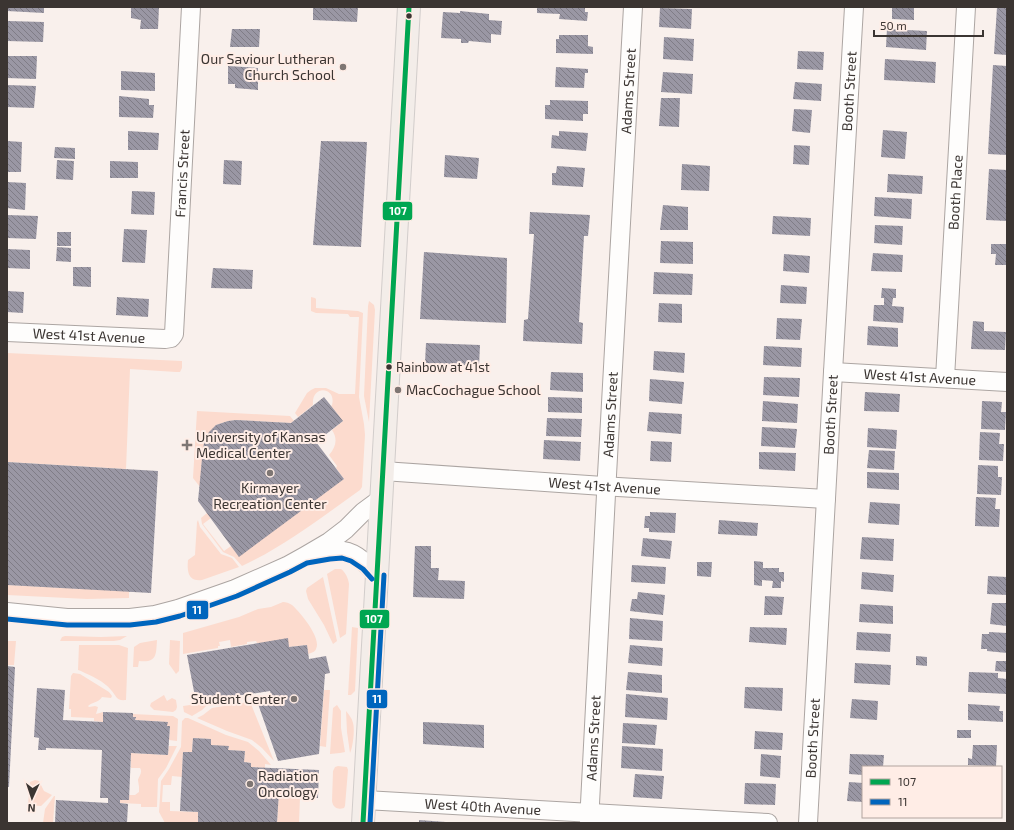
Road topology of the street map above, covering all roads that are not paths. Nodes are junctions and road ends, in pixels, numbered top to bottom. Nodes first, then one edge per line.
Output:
1 (191, 7) edge
2 (409, 7) edge
3 (633, 7) edge
4 (854, 7) edge
5 (966, 7) edge
6 (7, 332) edge
7 (171, 338) joint
8 (833, 372) junction
9 (945, 378) junction
10 (1007, 382) edge
11 (383, 471) junction
12 (606, 486) junction
13 (382, 498) junction
14 (826, 498) junction
15 (305, 556) junction
16 (377, 575) junction
17 (7, 612) edge
18 (365, 800) junction
19 (590, 818) edge
20 (363, 823) edge
21 (768, 823) edge
22 (808, 823) edge

1 - 7 street, Francis Street
2 - 11 main road
3 - 12 street, Adams Street
4 - 8 street, Booth Street
5 - 9 street, Booth Place
6 - 7 street, West 41st Avenue
8 - 9 street, West 41st Avenue
8 - 14 street, Booth Street
9 - 10 street, West 41st Avenue
11 - 12 street, West 41st Avenue
11 - 13 main road
12 - 14 street, West 41st Avenue
12 - 19 street, Adams Street
13 - 15 street
13 - 16 main road
14 - 22 street, Booth Street
15 - 16 street
15 - 17 street
16 - 18 main road
18 - 19 street, West 40th Avenue
18 - 20 main road
19 - 21 street, West 40th Avenue

